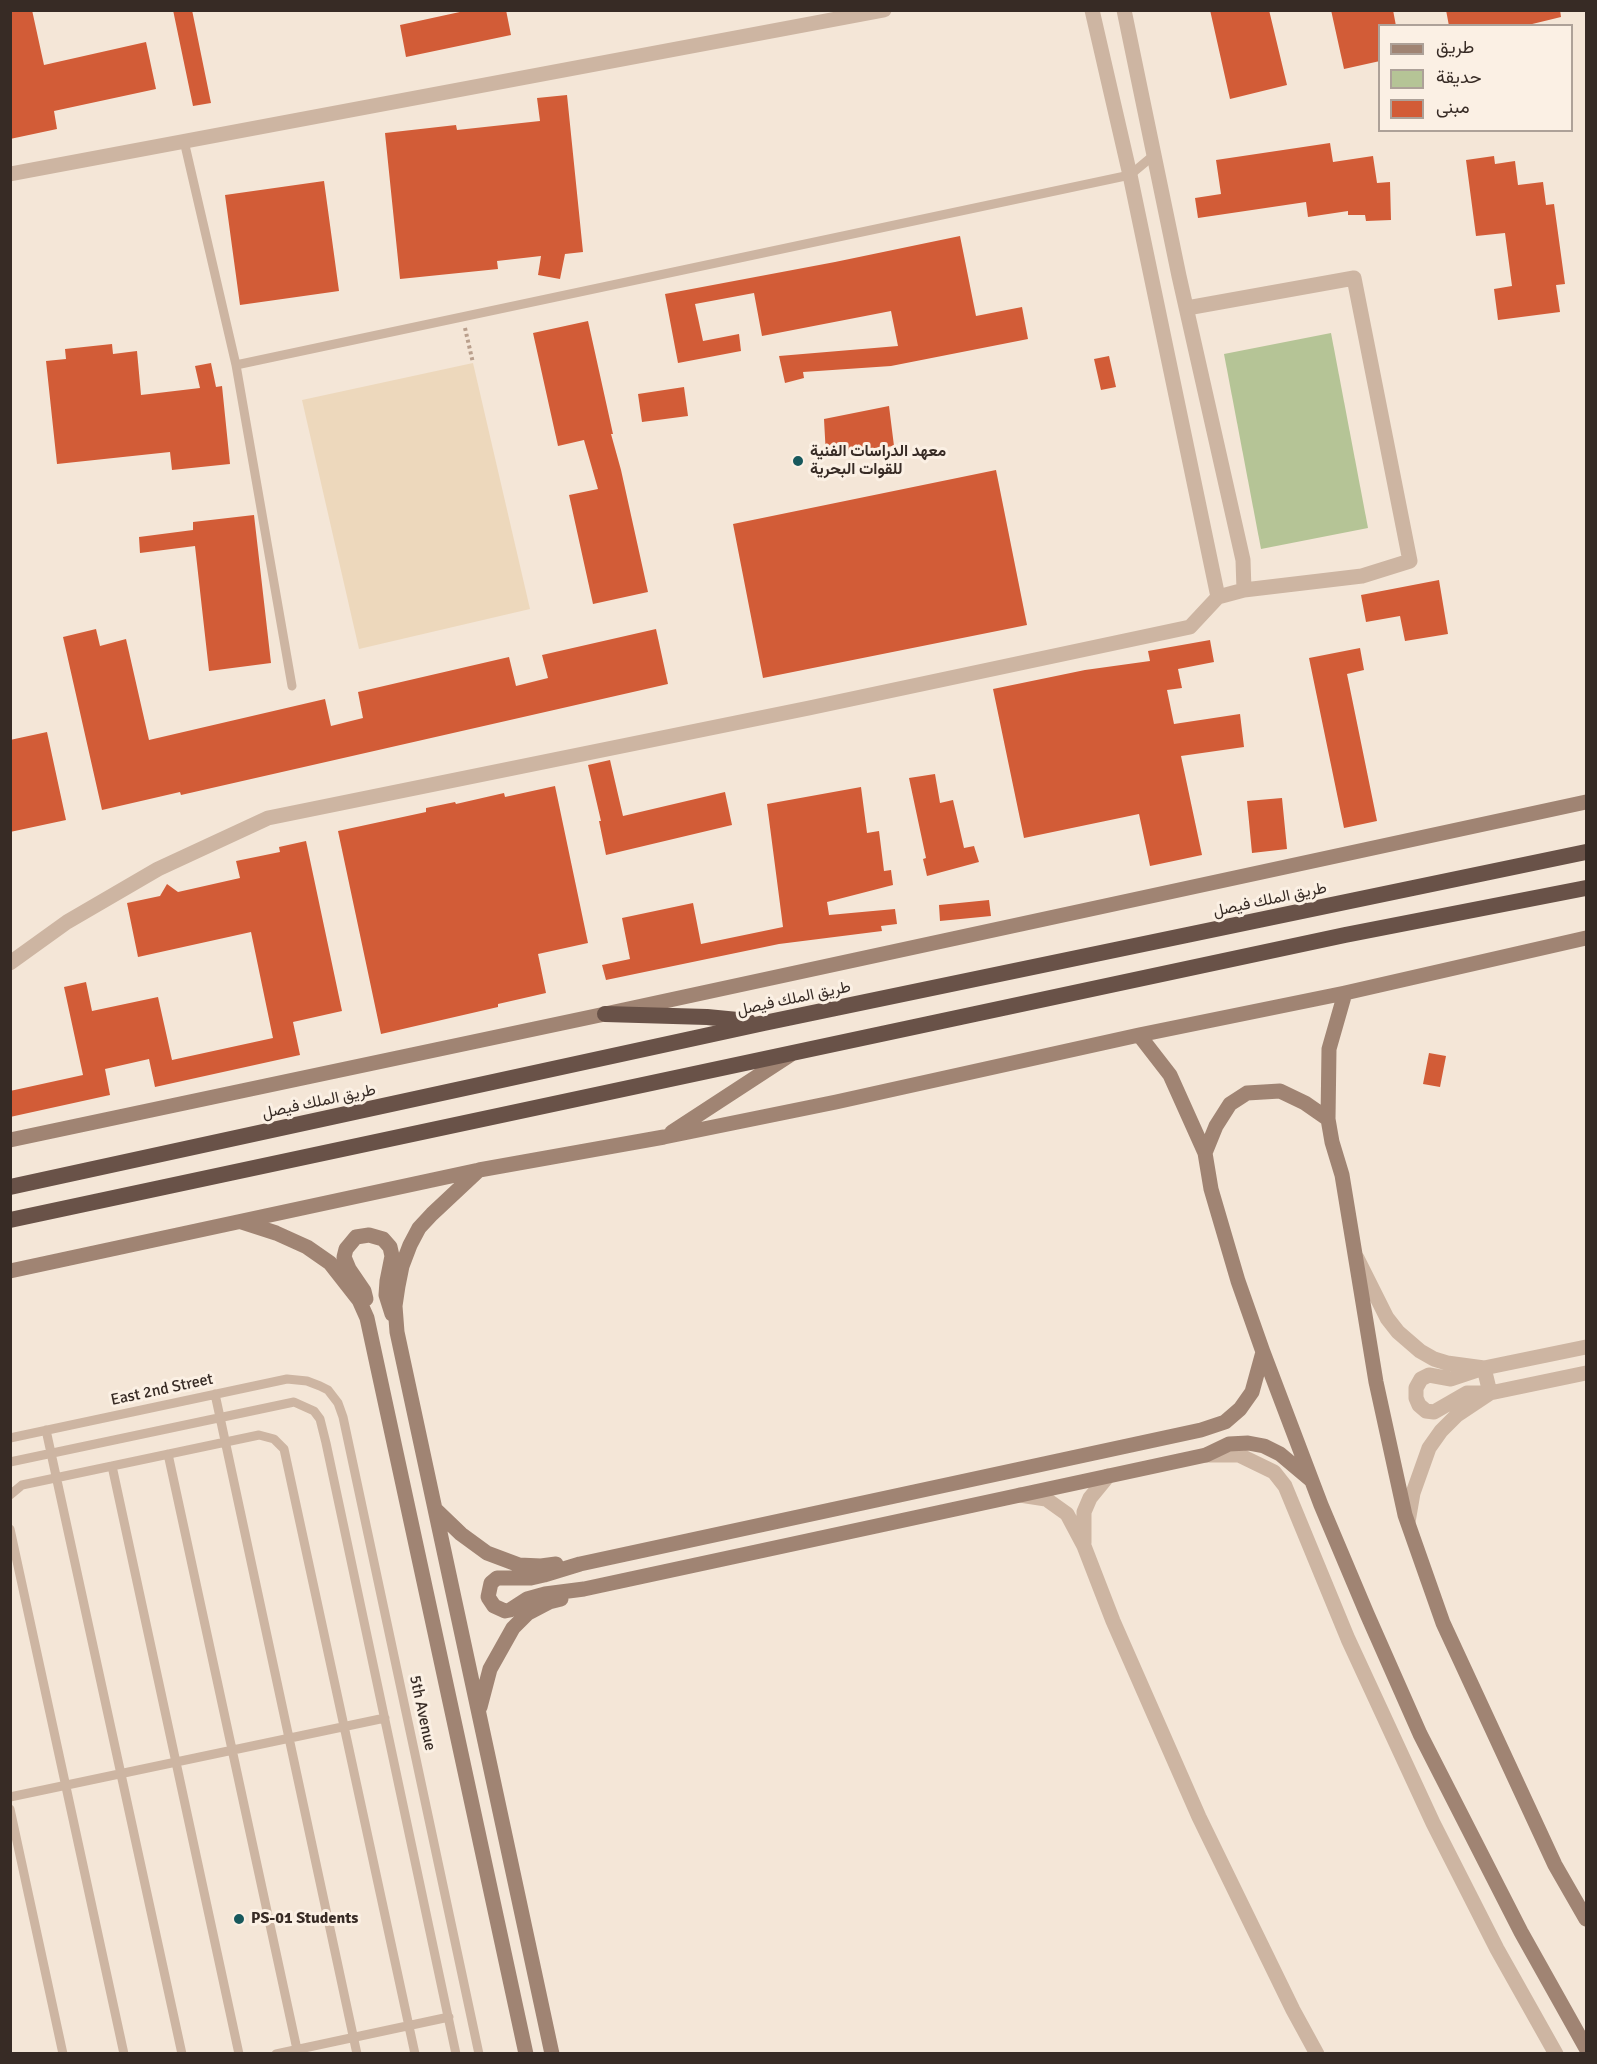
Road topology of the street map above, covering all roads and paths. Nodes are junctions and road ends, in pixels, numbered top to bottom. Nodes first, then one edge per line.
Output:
1 (884, 10) edge
2 (1092, 10) edge
3 (1124, 10) edge
4 (184, 141) junction
5 (1154, 155) junction
6 (10, 174) edge
7 (1130, 176) junction
8 (1187, 308) junction
9 (462, 317) junction
10 (473, 363) dead end
11 (236, 365) junction
12 (1244, 590) junction
13 (1218, 597) junction
14 (292, 686) dead end
15 (1587, 802) edge
16 (1587, 852) edge
17 (1587, 888) edge
18 (1587, 938) edge
19 (10, 963) edge
20 (1345, 993) junction
21 (605, 1014) junction
22 (764, 1023) junction
23 (1139, 1035) junction
24 (795, 1052) junction
25 (1328, 1119) junction
26 (664, 1137) junction
27 (10, 1140) edge
28 (1204, 1153) junction
29 (479, 1170) junction
30 (10, 1187) edge
31 (10, 1220) edge
32 (239, 1221) junction
33 (1353, 1250) junction
34 (10, 1271) edge
35 (397, 1332) junction
36 (372, 1337) junction
37 (1587, 1347) edge
38 (1263, 1352) junction
39 (1484, 1368) junction
40 (1587, 1373) edge
41 (320, 1386) joint
42 (1490, 1393) junction
43 (215, 1394) junction
44 (220, 1418) junction
45 (46, 1430) junction
46 (10, 1438) edge
47 (225, 1442) junction
48 (51, 1453) junction
49 (168, 1454) junction
50 (1206, 1455) junction
51 (10, 1462) edge
52 (112, 1466) junction
53 (1108, 1476) junction
54 (57, 1477) junction
55 (1311, 1480) junction
56 (10, 1495) edge
57 (1020, 1495) junction
58 (435, 1509) junction
59 (1408, 1522) junction
60 (10, 1529) edge
61 (1084, 1546) junction
62 (580, 1564) junction
63 (584, 1589) junction
64 (479, 1713) junction
65 (385, 1718) junction
66 (344, 1726) junction
67 (289, 1738) junction
68 (232, 1750) junction
69 (176, 1762) junction
70 (121, 1773) junction
71 (66, 1785) junction
72 (10, 1797) edge
73 (10, 1809) edge
74 (1587, 1919) edge
75 (449, 2017) junction
76 (409, 2025) junction
77 (354, 2037) junction
78 (1587, 2048) edge
79 (298, 2051) edge
80 (63, 2054) edge
81 (124, 2054) edge
82 (182, 2054) edge
83 (239, 2054) edge
84 (276, 2054) edge
85 (357, 2054) edge
86 (415, 2054) edge
87 (456, 2054) edge
88 (479, 2054) edge
89 (526, 2054) edge
90 (552, 2054) edge
91 (1317, 2054) edge
92 (1556, 2054) edge

1 - 4 street
2 - 7 street
3 - 5 street
4 - 6 street
4 - 11 lane
5 - 7 lane
5 - 8 street
7 - 9 lane
7 - 13 street
8 - 12 street
8 - 12 street
9 - 10 path
9 - 11 lane
11 - 14 lane
12 - 13 street
13 - 19 street
15 - 21 main road
16 - 22 highway, طريق الملك فيصل
17 - 24 highway
18 - 20 main road
20 - 23 main road
20 - 25 main road
21 - 22 highway
21 - 27 main road
22 - 30 highway, طريق الملك فيصل
23 - 26 main road
23 - 28 main road
24 - 26 main road
24 - 31 highway
25 - 28 main road
25 - 33 main road
26 - 29 main road
28 - 38 main road
29 - 32 main road
29 - 35 main road
32 - 34 main road
32 - 36 main road
33 - 39 street
33 - 59 main road
35 - 36 main road
35 - 58 main road
36 - 89 main road
37 - 39 street
38 - 55 main road
38 - 62 main road
39 - 42 street
39 - 42 street
40 - 42 street
41 - 43 lane, East 2nd Street
41 - 88 lane, 5th Avenue
42 - 59 street
43 - 44 lane
43 - 45 lane, East 2nd Street
44 - 47 lane
44 - 48 lane
44 - 65 lane
45 - 46 lane, East 2nd Street
45 - 48 lane
47 - 49 lane
47 - 66 lane
47 - 67 lane
48 - 51 lane
48 - 54 lane
49 - 52 lane
49 - 68 lane
50 - 53 main road
50 - 55 main road
50 - 92 street
52 - 54 lane
52 - 69 lane
53 - 57 main road
53 - 61 street
54 - 56 lane
54 - 70 lane
55 - 78 main road
57 - 61 street
57 - 63 main road
58 - 62 main road
58 - 64 main road
59 - 74 main road
60 - 71 lane
61 - 91 street
62 - 63 main road
63 - 64 main road
64 - 90 main road
65 - 66 lane
65 - 75 lane
66 - 67 lane
66 - 76 lane
67 - 68 lane
67 - 77 lane
68 - 69 lane
68 - 79 lane
69 - 70 lane
69 - 83 lane
70 - 71 lane
70 - 82 lane
71 - 72 lane
71 - 81 lane
73 - 80 lane
75 - 76 lane
75 - 87 lane
76 - 77 lane
76 - 86 lane
77 - 79 lane
77 - 85 lane
79 - 84 lane

